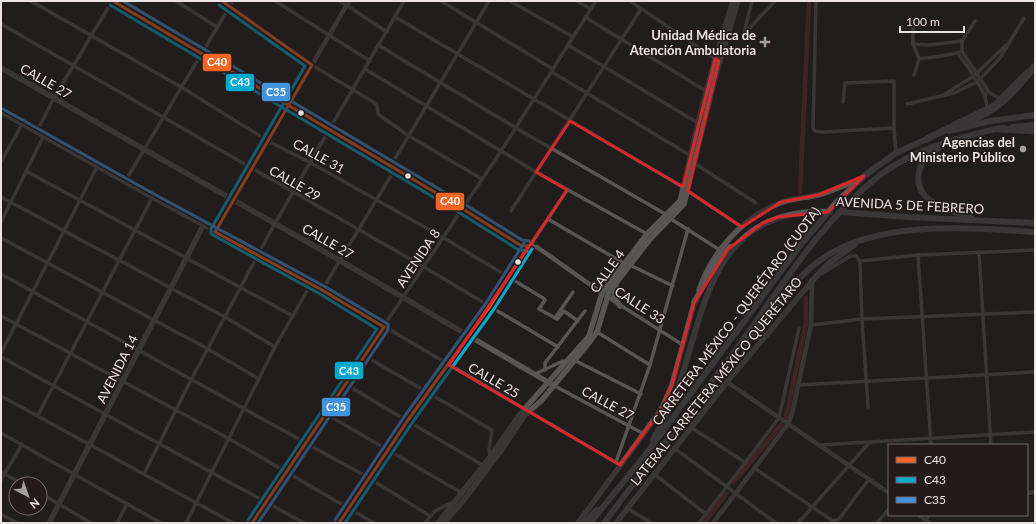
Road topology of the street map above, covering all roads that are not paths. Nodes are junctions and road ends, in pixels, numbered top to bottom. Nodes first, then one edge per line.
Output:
1 (31, 1) edge
2 (113, 1) edge
3 (176, 1) edge
4 (222, 1) edge
5 (233, 1) edge
6 (276, 1) edge
7 (340, 1) edge
8 (404, 1) edge
9 (441, 1) edge
10 (488, 1) edge
11 (510, 1) edge
12 (577, 1) edge
13 (596, 1) edge
14 (630, 1) edge
15 (733, 1) edge
16 (738, 1) edge
17 (752, 1) edge
18 (776, 1) edge
19 (816, 1) edge
20 (347, 3) edge
21 (230, 6) junction
22 (591, 9) junction
23 (641, 9) junction
24 (395, 17) junction
25 (586, 18) junction
26 (1024, 18) dead end
27 (975, 21) dead end
28 (477, 22) junction
29 (1, 24) edge
30 (913, 25) dead end
31 (217, 27) junction
32 (387, 32) junction
33 (92, 36) junction
34 (329, 36) junction
35 (574, 37) junction
36 (623, 40) junction
37 (962, 40) junction
38 (913, 44) junction
39 (1007, 44) junction
40 (378, 45) junction
41 (568, 45) junction
42 (962, 51) junction
43 (200, 54) junction
44 (458, 54) junction
45 (958, 54) junction
46 (919, 59) junction
47 (717, 60) junction
48 (370, 61) junction
49 (312, 65) junction
50 (1035, 65) edge
51 (73, 66) junction
52 (604, 67) junction
53 (1, 68) edge
54 (365, 69) junction
55 (552, 70) junction
56 (914, 75) dead end
57 (975, 75) junction
58 (441, 81) junction
59 (979, 81) junction
60 (181, 87) junction
61 (353, 89) junction
62 (706, 91) junction
63 (989, 92) junction
64 (945, 94) junction
65 (587, 95) junction
66 (985, 95) junction
67 (54, 98) junction
68 (1000, 99) junction
69 (534, 100) junction
70 (843, 102) dead end
71 (907, 104) dead end
72 (427, 105) junction
73 (288, 106) junction
74 (988, 108) junction
75 (1, 113) edge
76 (1035, 115) edge
77 (162, 118) junction
78 (570, 121) junction
79 (698, 122) junction
80 (22, 124) junction
81 (1035, 125) edge
82 (516, 128) junction
83 (894, 128) junction
84 (947, 128) junction
85 (1000, 129) junction
86 (329, 130) junction
87 (989, 131) junction
88 (1035, 131) edge
89 (36, 133) junction
90 (409, 136) junction
91 (43, 137) junction
92 (927, 139) junction
93 (268, 141) junction
94 (552, 148) junction
95 (144, 149) junction
96 (1, 150) edge
97 (501, 151) junction
98 (6, 153) junction
99 (896, 153) junction
100 (691, 156) junction
101 (1, 162) edge
102 (693, 162) junction
103 (311, 163) junction
104 (96, 167) junction
105 (392, 168) junction
106 (252, 170) junction
107 (26, 171) junction
108 (536, 172) junction
109 (864, 176) junction
110 (482, 180) junction
111 (124, 183) junction
112 (686, 189) junction
113 (567, 190) junction
114 (293, 193) junction
115 (1, 197) edge
116 (152, 198) junction
117 (234, 200) junction
118 (376, 200) junction
119 (79, 201) junction
120 (10, 202) junction
121 (756, 203) dead end
122 (463, 209) junction
123 (511, 210) dead end
124 (669, 217) junction
125 (548, 219) junction
126 (978, 220) junction
127 (1, 222) edge
128 (1035, 222) edge
129 (275, 224) junction
130 (203, 226) junction
131 (742, 227) junction
132 (135, 229) junction
133 (688, 229) junction
134 (357, 230) junction
135 (63, 231) junction
136 (215, 232) junction
137 (1035, 232) edge
138 (647, 234) junction
139 (746, 234) junction
140 (1, 238) edge
141 (444, 238) junction
142 (862, 240) junction
143 (528, 246) junction
144 (720, 250) junction
145 (1035, 250) edge
146 (979, 252) junction
147 (258, 255) junction
148 (918, 255) junction
149 (187, 259) junction
150 (119, 260) junction
151 (339, 260) junction
152 (860, 261) junction
153 (47, 263) junction
154 (628, 265) junction
155 (424, 267) junction
156 (1, 274) edge
157 (508, 277) junction
158 (812, 281) junction
159 (311, 284) junction
160 (616, 284) junction
161 (673, 286) junction
162 (241, 287) junction
163 (171, 289) junction
164 (322, 290) junction
165 (33, 292) junction
166 (102, 292) junction
167 (573, 292) dead end
168 (604, 295) junction
169 (404, 298) junction
170 (694, 303) junction
171 (490, 306) junction
172 (620, 306) junction
173 (585, 311) dead end
174 (1035, 312) edge
175 (984, 315) junction
176 (1, 316) edge
177 (293, 316) junction
178 (922, 316) junction
179 (225, 317) junction
180 (555, 318) junction
181 (862, 319) junction
182 (155, 320) junction
183 (578, 321) junction
184 (87, 322) junction
185 (17, 324) junction
186 (811, 325) junction
187 (384, 327) junction
188 (799, 328) dead end
189 (597, 332) junction
190 (660, 332) junction
191 (470, 336) junction
192 (683, 345) junction
193 (558, 347) junction
194 (275, 348) junction
195 (208, 349) junction
196 (139, 352) junction
197 (1, 353) edge
198 (70, 353) junction
199 (365, 356) junction
200 (1, 357) edge
201 (729, 358) junction
202 (573, 360) junction
203 (563, 361) dead end
204 (449, 365) junction
205 (650, 365) junction
206 (545, 370) junction
207 (1035, 372) edge
208 (535, 374) junction
209 (987, 374) junction
210 (259, 379) junction
211 (927, 379) junction
212 (191, 380) junction
213 (123, 382) junction
214 (727, 382) junction
215 (867, 382) junction
216 (345, 384) junction
217 (551, 384) junction
218 (798, 385) junction
219 (53, 387) junction
220 (428, 394) junction
221 (641, 394) junction
222 (1, 396) edge
223 (868, 407) dead end
224 (243, 410) junction
225 (176, 411) junction
226 (527, 411) junction
227 (326, 414) junction
228 (38, 415) junction
229 (106, 415) junction
230 (779, 418) junction
231 (408, 420) junction
232 (788, 424) junction
233 (630, 426) junction
234 (692, 428) junction
235 (1035, 432) edge
236 (1, 433) edge
237 (644, 434) junction
238 (990, 435) junction
239 (228, 438) junction
240 (931, 439) junction
241 (869, 443) junction
242 (22, 444) junction
243 (90, 444) junction
244 (159, 444) junction
245 (305, 444) junction
246 (931, 444) edge
247 (991, 444) edge
248 (820, 445) junction
249 (674, 448) junction
250 (388, 450) junction
251 (646, 454) junction
252 (490, 457) junction
253 (746, 463) junction
254 (618, 464) junction
255 (848, 465) junction
256 (484, 466) junction
257 (754, 468) junction
258 (212, 472) junction
259 (286, 472) junction
260 (3, 473) edge
261 (75, 474) junction
262 (144, 474) junction
263 (654, 474) junction
264 (369, 478) junction
265 (869, 479) junction
266 (1, 480) edge
267 (727, 487) junction
268 (888, 492) edge
269 (462, 493) junction
270 (736, 493) junction
271 (48, 497) edge
272 (458, 500) junction
273 (266, 501) junction
274 (606, 502) junction
275 (60, 503) junction
276 (197, 503) junction
277 (128, 504) junction
278 (812, 507) junction
279 (349, 508) junction
280 (627, 508) junction
281 (888, 510) edge
282 (1, 514) edge
283 (706, 514) junction
284 (430, 516) junction
285 (17, 523) edge
286 (49, 523) edge
287 (91, 523) edge
288 (117, 523) edge
289 (161, 523) edge
290 (186, 523) edge
291 (233, 523) edge
292 (252, 523) edge
293 (304, 523) edge
294 (339, 523) edge
295 (374, 523) edge
296 (424, 523) edge
297 (438, 523) edge
298 (444, 523) edge
299 (578, 523) edge
300 (583, 523) edge
301 (590, 523) edge
302 (605, 523) edge
303 (616, 523) edge
304 (651, 523) edge
305 (699, 523) edge
306 (713, 523) edge
307 (776, 523) edge
308 (798, 523) edge
309 (877, 523) edge

1 - 33 street, CALLE 31
2 - 33 street
2 - 43 street, CALLE 33
3 - 31 street
4 - 21 street
5 - 21 street
6 - 34 street
7 - 20 street
8 - 24 street
9 - 28 street
10 - 28 street
11 - 35 street
12 - 22 street
13 - 22 street, AVENIDA 8
14 - 23 street
15 - 47 main road, CALLE 4
16 - 47 main road, CALLE 4
17 - 18 street
19 - 83 street
20 - 32 street
20 - 34 street
21 - 31 street
21 - 49 street
22 - 25 street, AVENIDA 8
23 - 36 street
23 - 47 street
24 - 32 street
24 - 44 street
25 - 35 street, AVENIDA 8
25 - 36 street
26 - 39 street
27 - 37 street
28 - 44 street
28 - 55 street
29 - 51 street, CALLE 29
30 - 38 street
31 - 43 street
32 - 40 street
33 - 51 street
33 - 60 street, CALLE 31
34 - 48 street
34 - 49 street
35 - 41 street, AVENIDA 8
36 - 52 street
36 - 62 street
37 - 38 street
37 - 42 street
38 - 46 street
39 - 57 street
39 - 59 street
40 - 48 street
40 - 58 street
41 - 52 street
41 - 55 street, AVENIDA 8
42 - 45 street
42 - 57 street
43 - 60 street
43 - 73 street, CALLE 33
44 - 58 street
44 - 69 street
45 - 46 street
45 - 57 street
46 - 56 street
47 - 62 main road, CALLE 4
47 - 102 main road, CALLE 4
48 - 54 street
49 - 61 street
49 - 73 street
50 - 68 street
50 - 84 highway
51 - 67 street
51 - 77 street, CALLE 29
52 - 65 street
52 - 79 street
53 - 67 main road, CALLE 27
54 - 61 street
54 - 72 street
55 - 65 street
55 - 69 street, AVENIDA 8
57 - 59 street
57 - 64 street
58 - 72 street
58 - 82 street
59 - 63 street
59 - 64 street
59 - 66 street
60 - 77 street
60 - 93 street, CALLE 31
61 - 86 street
61 - 90 street
62 - 79 main road, CALLE 4
63 - 66 street
63 - 68 street
64 - 71 street
65 - 78 street
65 - 100 street
66 - 74 street
67 - 89 street
67 - 95 main road, CALLE 27
68 - 74 street
69 - 78 street
69 - 82 street, AVENIDA 8
70 - 83 street
72 - 90 street
72 - 97 street
73 - 86 street, CALLE 33
73 - 93 street
74 - 84 street
75 - 80 street, CALLE 25
76 - 92 highway, CARRETERA MÉXICO - QUERÉTARO (CUOTA)
77 - 95 street
77 - 106 street, CALLE 29
78 - 94 street
78 - 112 street
79 - 100 main road, CALLE 4
80 - 89 street, CALLE 25
80 - 98 street
81 - 85 highway, CARRETERA MÉXICO - QUERÉTARO (CUOTA)
82 - 94 street
82 - 97 street, AVENIDA 8
83 - 99 street
84 - 92 highway
85 - 87 highway, CARRETERA MÉXICO - QUERÉTARO (CUOTA)
85 - 88 highway
86 - 103 street
86 - 105 street, CALLE 33
87 - 126 highway
87 - 201 highway, CARRETERA MÉXICO - QUERÉTARO (CUOTA)
89 - 91 street, CALLE 25
90 - 105 street
90 - 110 street
91 - 104 street, CALLE 25
91 - 107 street
92 - 99 highway, CARRETERA MÉXICO - QUERÉTARO (CUOTA)
93 - 103 street, CALLE 31
93 - 106 street
94 - 108 street
94 - 124 street
95 - 111 street
95 - 117 main road, CALLE 27
96 - 98 street
97 - 108 street
97 - 110 street, AVENIDA 8
98 - 101 street
99 - 109 highway, CARRETERA MÉXICO - QUERÉTARO (CUOTA)
100 - 112 main road, CALLE 4
102 - 112 main road, CALLE 4
102 - 121 street
103 - 114 street
103 - 118 street, CALLE 31
104 - 111 street, CALLE 25
104 - 119 street
105 - 118 street
105 - 122 street, CALLE 33
106 - 114 street, CALLE 29
106 - 117 street
107 - 119 street
107 - 120 street
108 - 113 street
108 - 123 street
109 - 131 main road, LATERAL CARRETERA MÉXICO QUERÉTARO
109 - 251 highway, CARRETERA MÉXICO - QUERÉTARO (CUOTA)
110 - 122 street, AVENIDA 8
111 - 116 street, CALLE 25
112 - 124 main road, CALLE 4
112 - 131 street
113 - 125 street
113 - 138 street
114 - 129 street
114 - 134 street, CALLE 29
115 - 120 street
116 - 130 street, CALLE 25
116 - 132 street
117 - 129 main road, CALLE 27
117 - 136 street
118 - 134 street
118 - 141 street, CALLE 31
119 - 132 street
119 - 135 street
120 - 127 street
120 - 135 street
122 - 141 street, AVENIDA 8
122 - 143 street, CALLE 33
124 - 133 street
124 - 138 main road, CALLE 4
124 - 154 main road, CALLE 4
125 - 143 street
125 - 154 street
126 - 128 highway, AVENIDA 5 DE FEBRERO
126 - 139 highway, AVENIDA 5 DE FEBRERO
129 - 147 street
129 - 151 main road, CALLE 27
130 - 136 street, CALLE 25
130 - 149 main road, AVENIDA 14
131 - 144 main road, LATERAL CARRETERA MÉXICO QUERÉTARO
132 - 149 street
132 - 150 street
133 - 144 street
133 - 161 street
134 - 151 street
134 - 155 street, CALLE 29
135 - 150 street
135 - 153 street
136 - 147 street, CALLE 25
137 - 142 highway, AVENIDA 5 DE FEBRERO
138 - 154 main road, CALLE 4
139 - 170 highway
139 - 251 highway, AVENIDA 5 DE FEBRERO
140 - 153 street
141 - 155 street, AVENIDA 8
141 - 157 street, CALLE 31
142 - 158 highway
142 - 201 highway, AVENIDA 5 DE FEBRERO
143 - 157 street
143 - 168 street, CALLE 33
144 - 170 main road, LATERAL CARRETERA MÉXICO QUERÉTARO
145 - 146 street
146 - 148 street
146 - 175 street
147 - 159 street, CALLE 25
147 - 162 street
148 - 152 street
148 - 178 street
149 - 162 street
149 - 163 main road, AVENIDA 14
150 - 163 street
150 - 166 street
151 - 164 street
151 - 169 main road, CALLE 27
152 - 158 street, LATERAL CARRETERA MÉXICO QUERÉTARO
152 - 181 street
153 - 165 street
153 - 166 street
154 - 160 main road, CALLE 4
154 - 161 street
154 - 168 main road, CALLE 4
155 - 169 street, AVENIDA 8
155 - 171 street, CALLE 29
156 - 165 street
157 - 171 street
157 - 180 street, CALLE 31
158 - 186 street
158 - 214 main road, LATERAL CARRETERA MÉXICO QUERÉTARO
159 - 164 street, CALLE 25
159 - 177 street
160 - 168 main road, CALLE 4
160 - 172 main road
161 - 190 street
162 - 177 street
162 - 179 street
163 - 179 street
163 - 182 main road, AVENIDA 14
164 - 187 street, CALLE 25
165 - 184 street
165 - 185 street
166 - 182 street
166 - 184 street
167 - 180 street
168 - 172 street, CALLE 33
168 - 189 main road, CALLE 4
168 - 217 main road, CALLE 4
169 - 187 street, AVENIDA 8
169 - 191 main road, CALLE 27
170 - 192 main road, LATERAL CARRETERA MÉXICO QUERÉTARO
171 - 191 street
171 - 193 street, CALLE 29
172 - 190 street, CALLE 33
173 - 183 street
174 - 175 street
175 - 178 street
175 - 209 street
176 - 185 street
177 - 194 street
178 - 181 street
178 - 211 street
179 - 194 street
179 - 195 street
180 - 183 street
181 - 186 street
181 - 215 street
182 - 195 street
182 - 196 main road, AVENIDA 14
183 - 193 street
184 - 196 street
184 - 198 street
185 - 197 street
185 - 198 street
186 - 218 street
187 - 199 street, AVENIDA 8
187 - 204 street, CALLE 25
188 - 230 street
189 - 202 main road, CALLE 4
189 - 205 street
190 - 192 street, CALLE 33
190 - 205 street
191 - 204 street
191 - 208 main road, CALLE 27
192 - 237 main road, LATERAL CARRETERA MÉXICO QUERÉTARO
193 - 206 street
194 - 210 street
195 - 210 street
195 - 212 street
196 - 212 street
196 - 213 main road, AVENIDA 14
198 - 213 street
198 - 219 street
199 - 216 street, AVENIDA 8
199 - 220 street
200 - 219 street
201 - 302 highway, CARRETERA MÉXICO - QUERÉTARO (CUOTA)
202 - 217 main road, CALLE 4
202 - 221 street
203 - 206 street
204 - 220 street
204 - 226 street, CALLE 25
205 - 221 street
206 - 208 street
207 - 209 street
208 - 217 main road, CALLE 27
209 - 211 street
209 - 238 street
210 - 224 street
211 - 215 street
211 - 240 street
212 - 224 street
212 - 225 street
213 - 225 street
213 - 229 main road, AVENIDA 14
214 - 230 street
214 - 234 main road, LATERAL CARRETERA MÉXICO QUERÉTARO
215 - 218 street
215 - 223 street
216 - 227 street, AVENIDA 8
216 - 231 street
217 - 226 main road, CALLE 4
217 - 233 street, CALLE 27
218 - 232 street
219 - 228 street
219 - 229 street
220 - 231 street
220 - 252 street
221 - 233 street
222 - 228 street
224 - 239 street
224 - 245 street
225 - 239 street
225 - 244 street
226 - 252 main road, CALLE 4
226 - 254 street, CALLE 25
226 - 298 main road, CALLE 4
227 - 245 street, AVENIDA 8
227 - 250 street
228 - 243 street
229 - 243 main road, AVENIDA 14
229 - 244 street
230 - 232 street
230 - 253 street
231 - 250 street
231 - 256 street
232 - 248 street
232 - 257 street
233 - 237 street, CALLE 27
233 - 254 street
234 - 249 main road, LATERAL CARRETERA MÉXICO QUERÉTARO
234 - 253 street
235 - 238 street
236 - 242 street
237 - 254 main road, LATERAL CARRETERA MÉXICO QUERÉTARO
238 - 240 street
238 - 247 street
239 - 258 street
239 - 259 street
240 - 241 street
240 - 246 street
241 - 248 street
241 - 255 street
242 - 260 street
242 - 261 street
243 - 261 main road, AVENIDA 14
243 - 262 street
244 - 258 street
244 - 262 street
245 - 259 street, AVENIDA 8
245 - 264 street
248 - 255 street
249 - 263 main road, LATERAL CARRETERA MÉXICO QUERÉTARO
249 - 267 street
250 - 264 street
250 - 269 street
251 - 274 highway, CARRETERA MÉXICO - QUERÉTARO (CUOTA)
252 - 256 main road, CALLE 4
253 - 267 street
254 - 299 main road, LATERAL CARRETERA MÉXICO QUERÉTARO
255 - 265 street
255 - 278 street
256 - 269 main road, CALLE 4
257 - 270 street
257 - 278 street
258 - 273 street
258 - 276 street
259 - 273 street, AVENIDA 8
259 - 279 street
260 - 266 street
261 - 275 main road, AVENIDA 14
261 - 277 street
262 - 276 street
263 - 280 main road, LATERAL CARRETERA MÉXICO QUERÉTARO
263 - 283 street
264 - 279 street
264 - 284 street
265 - 268 street
265 - 278 street
267 - 270 street
267 - 283 street
269 - 272 main road, CALLE 4
270 - 306 street
270 - 307 street
271 - 275 street
272 - 284 street
272 - 297 main road, CALLE 4
273 - 292 street, AVENIDA 8
273 - 293 street
274 - 300 highway
274 - 301 highway, CARRETERA MÉXICO - QUERÉTARO (CUOTA)
275 - 286 main road, AVENIDA 14
275 - 287 street
276 - 290 street
276 - 291 street
277 - 288 street
277 - 289 street
278 - 308 street
279 - 294 street
279 - 295 street
280 - 303 main road, LATERAL CARRETERA MÉXICO QUERÉTARO
280 - 304 street
281 - 309 street
282 - 285 street
283 - 305 street
284 - 296 street

